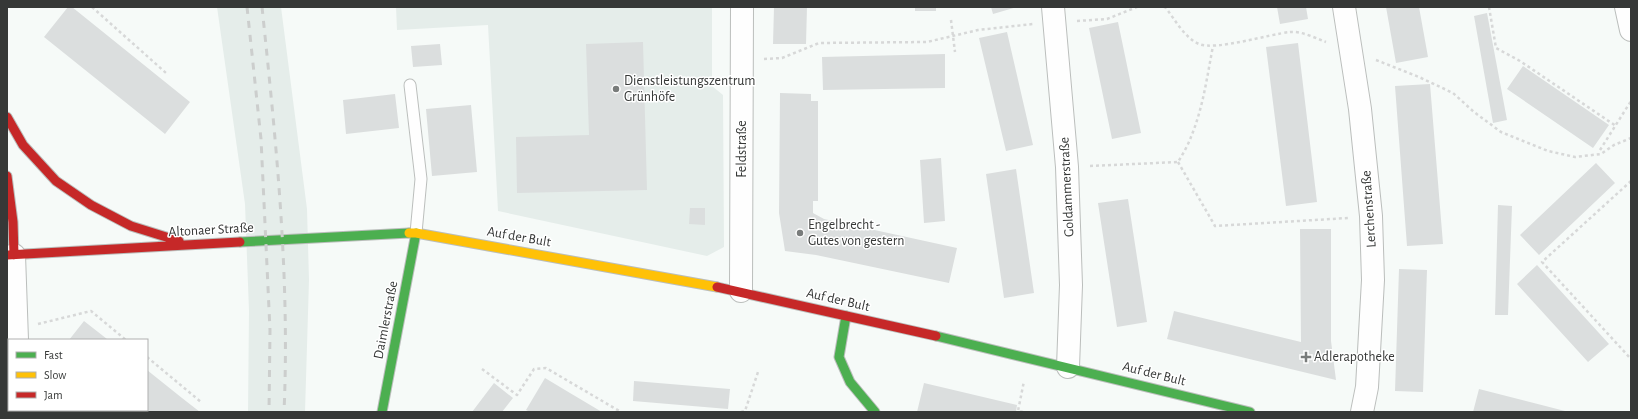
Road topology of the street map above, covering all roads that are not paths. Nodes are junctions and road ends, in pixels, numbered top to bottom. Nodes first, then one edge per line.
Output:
1 (742, 7) edge
2 (1344, 7) edge
3 (1626, 7) edge
4 (1054, 15) edge
5 (1631, 30) edge
6 (410, 85) dead end
7 (7, 117) edge
8 (7, 176) edge
9 (416, 233) junction
10 (194, 245) junction
11 (10, 255) edge
12 (741, 291) junction
13 (846, 316) junction
14 (17, 335) edge
15 (1068, 367) junction
16 (382, 412) edge
17 (875, 412) edge
18 (1250, 412) edge
19 (1362, 412) edge

1 - 12 street, Feldstraße
2 - 19 street, Lerchenstraße
3 - 5 street
4 - 15 street, Goldammerstraße
6 - 9 lane
7 - 10 street
8 - 11 street
9 - 10 street, Altonaer Straße
9 - 12 street, Auf der Bult
9 - 16 street, Daimlerstraße
10 - 11 street, Altonaer Straße
11 - 14 street
12 - 13 street, Auf der Bult
13 - 15 street, Auf der Bult
13 - 17 street
15 - 18 street, Auf der Bult

